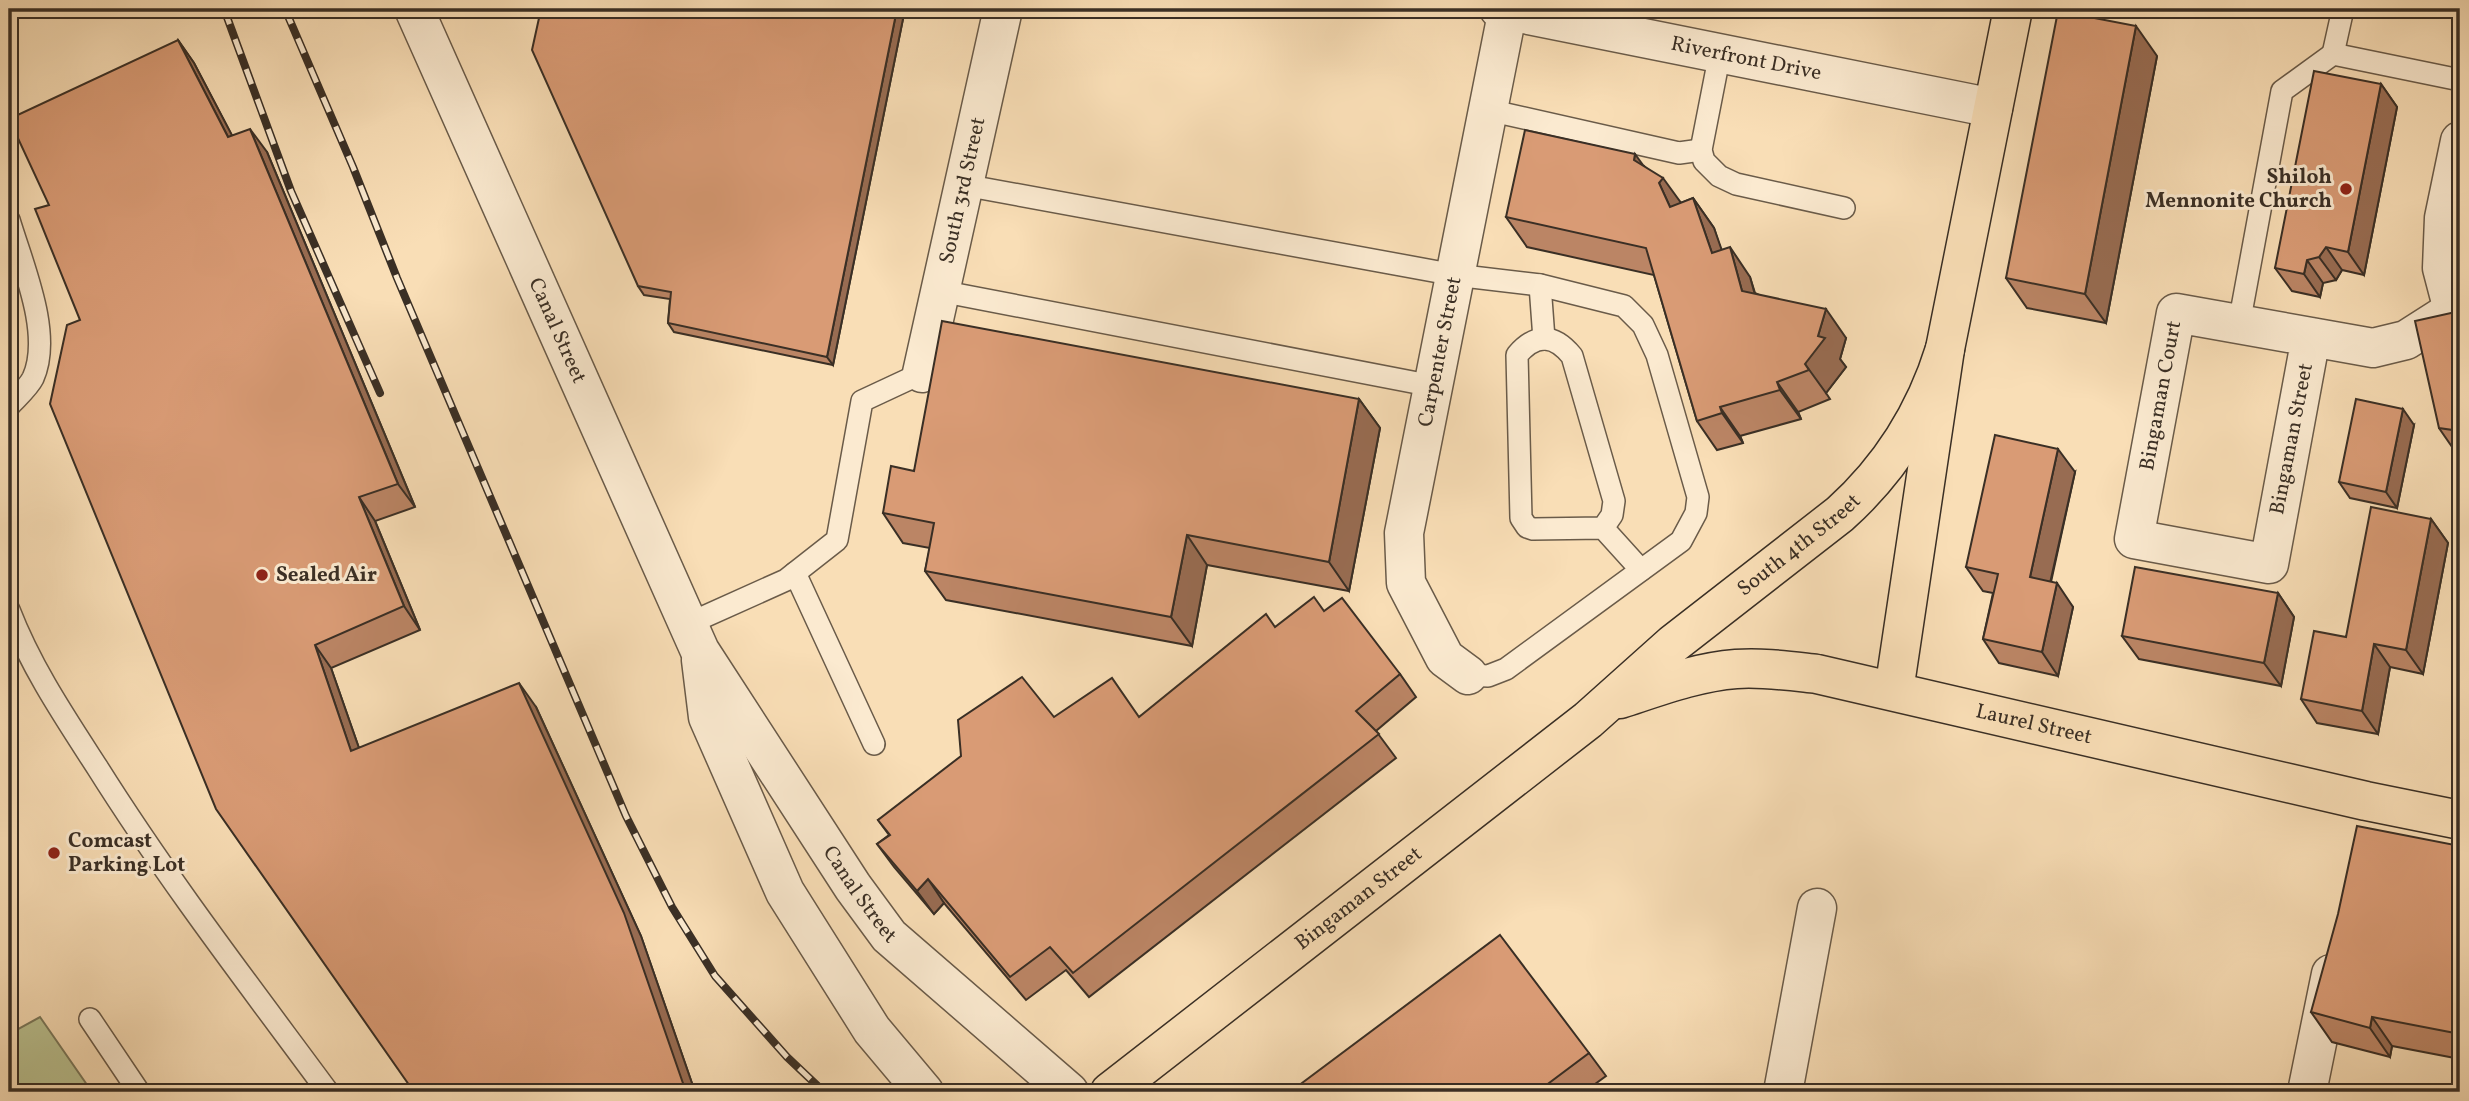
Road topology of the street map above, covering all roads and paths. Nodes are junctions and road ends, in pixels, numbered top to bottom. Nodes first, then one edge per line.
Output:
1 (414, 9) edge
2 (1003, 9) edge
3 (1505, 9) edge
4 (2013, 9) edge
5 (2343, 9) edge
6 (1720, 53) junction
7 (2333, 54) junction
8 (2460, 80) edge
9 (1993, 108) junction
10 (1488, 110) junction
11 (2460, 141) edge
12 (1701, 150) junction
13 (964, 185) junction
14 (1844, 208) dead end
15 (9, 220) edge
16 (1455, 275) junction
17 (1540, 285) junction
18 (940, 291) junction
19 (2457, 309) edge
20 (2239, 324) junction
21 (2311, 337) junction
22 (1544, 339) junction
23 (1945, 349) junction
24 (922, 373) joint
25 (1433, 386) junction
26 (9, 406) edge
27 (1603, 528) junction
28 (2134, 539) joint
29 (1641, 570) junction
30 (795, 573) junction
31 (9, 610) edge
32 (694, 638) junction
33 (1468, 675) joint
34 (1894, 691) junction
35 (1598, 711) junction
36 (874, 744) dead end
37 (2366, 801) junction
38 (2460, 820) edge
39 (2358, 841) edge
40 (1817, 908) dead end
41 (2336, 947) edge
42 (90, 1019) dead end
43 (139, 1092) edge
44 (328, 1092) edge
45 (924, 1092) edge
46 (1069, 1092) edge
47 (1110, 1092) edge
48 (1783, 1092) edge
49 (2307, 1092) edge

1 - 32 street, Canal Street
2 - 13 street, South 3rd Street
3 - 6 street, Riverfront Drive
3 - 10 street, Carpenter Street
4 - 9 main road, South 4th Street
5 - 7 lane
6 - 9 street, Riverfront Drive
6 - 12 lane
7 - 8 lane
7 - 20 lane
9 - 23 main road, South 4th Street
10 - 12 lane
10 - 16 street, Carpenter Street
11 - 19 street
12 - 14 lane
13 - 16 lane
13 - 18 street, South 3rd Street
15 - 26 lane
16 - 17 lane
16 - 25 street, Carpenter Street
17 - 22 lane
17 - 29 lane
18 - 24 street, South 3rd Street
18 - 25 lane
19 - 21 street, Bingaman Street
20 - 21 street, Bingaman Court
20 - 28 street, Bingaman Court
21 - 28 street, Bingaman Street
22 - 27 lane
22 - 27 lane
23 - 34 main road, South 4th Street
23 - 35 main road, South 4th Street
24 - 30 lane
25 - 33 street, Carpenter Street
27 - 29 lane
29 - 33 lane
30 - 32 lane
30 - 36 lane
31 - 44 lane
32 - 45 street, Canal Street
32 - 46 street, Canal Street
34 - 35 main road, Laurel Street
34 - 37 main road, Laurel Street
35 - 47 main road, Bingaman Street
37 - 38 main road, Laurel Street
37 - 39 street
40 - 48 street
41 - 49 street
42 - 43 lane

